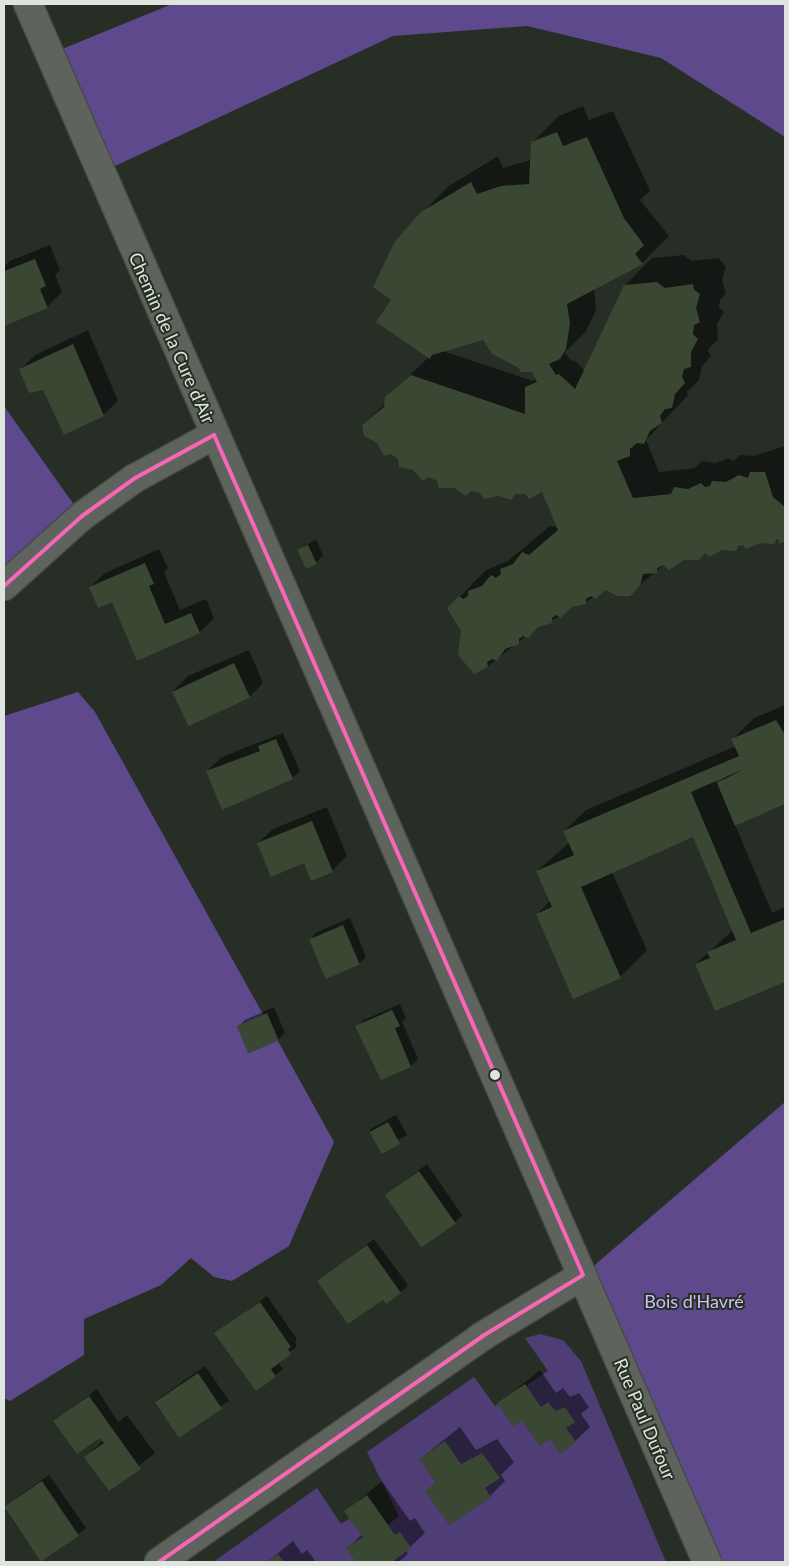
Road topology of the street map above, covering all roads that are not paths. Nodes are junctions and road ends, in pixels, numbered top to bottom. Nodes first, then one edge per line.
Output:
1 (28, 4) edge
2 (214, 435) junction
3 (4, 586) edge
4 (583, 1275) junction
5 (159, 1562) edge
6 (707, 1562) edge

1 - 2 street, Chemin de la Cure d'Air
2 - 3 street
2 - 4 street, Chemin de la Cure d'Air
4 - 5 street
4 - 6 street, Rue Paul Dufour

